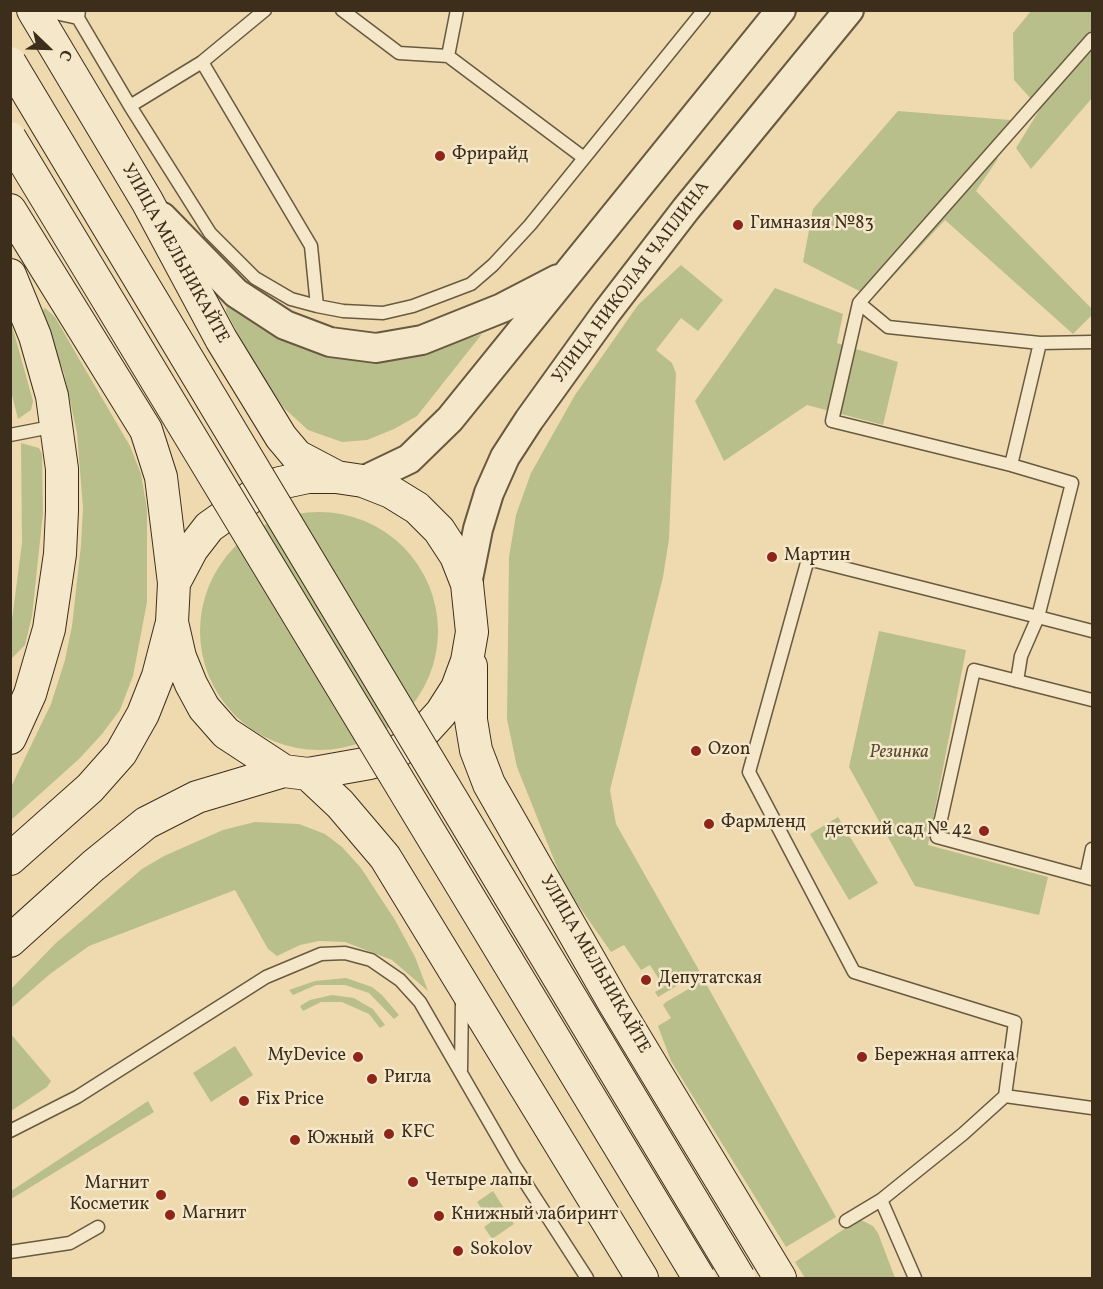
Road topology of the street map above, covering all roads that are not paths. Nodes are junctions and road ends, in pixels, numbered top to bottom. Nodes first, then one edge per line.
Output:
1 (33, 10) edge
2 (41, 10) edge
3 (265, 10) edge
4 (342, 10) edge
5 (457, 10) edge
6 (704, 10) edge
7 (781, 10) edge
8 (849, 10) edge
9 (78, 14) edge
10 (1092, 39) edge
11 (448, 56) junction
12 (202, 62) junction
13 (10, 63) edge
14 (130, 106) junction
15 (10, 138) edge
16 (584, 158) junction
17 (147, 201) junction
18 (10, 210) edge
19 (567, 274) junction
20 (10, 275) edge
21 (859, 303) junction
22 (316, 306) junction
23 (1092, 342) edge
24 (1040, 343) junction
25 (57, 426) junction
26 (10, 435) edge
27 (1011, 465) junction
28 (349, 479) junction
29 (174, 583) junction
30 (467, 584) junction
31 (1038, 617) junction
32 (172, 622) junction
33 (1092, 631) edge
34 (472, 632) junction
35 (1017, 681) junction
36 (1092, 700) edge
37 (10, 738) edge
38 (296, 773) junction
39 (1092, 849) edge
40 (10, 859) edge
41 (1089, 878) edge
42 (10, 941) edge
43 (461, 985) junction
44 (460, 1071) junction
45 (1005, 1096) junction
46 (1092, 1108) edge
47 (10, 1131) edge
48 (881, 1200) junction
49 (846, 1221) dead end
50 (98, 1227) dead end
51 (10, 1252) edge
52 (586, 1278) edge
53 (642, 1278) edge
54 (699, 1278) edge
55 (739, 1278) edge
56 (780, 1278) edge
57 (915, 1278) edge

1 - 17 main road, УЛИЦА МЕЛЬНИКАЙТЕ
2 - 9 lane
3 - 12 lane
4 - 11 lane
5 - 11 lane
6 - 16 lane
7 - 19 street
8 - 30 street, УЛИЦА НИКОЛАЯ ЧАПЛИНА
9 - 14 lane
10 - 21 lane
11 - 16 lane
12 - 14 lane
12 - 22 lane
13 - 55 main road, bridge
14 - 22 lane
15 - 54 main road, bridge
16 - 22 lane
17 - 19 street
17 - 28 main road, УЛИЦА МЕЛЬНИКАЙТЕ
18 - 29 main road
19 - 28 street
20 - 25 main road
21 - 24 lane
21 - 27 lane
23 - 24 lane
24 - 27 lane
25 - 26 lane
25 - 37 main road
27 - 31 lane
28 - 29 main road
28 - 30 main road, УЛИЦА МЕЛЬНИКАЙТЕ
29 - 32 main road
30 - 34 main road, УЛИЦА МЕЛЬНИКАЙТЕ
31 - 33 lane
31 - 35 lane
31 - 45 lane
32 - 38 main road
32 - 40 main road
34 - 38 main road
34 - 56 main road, УЛИЦА МЕЛЬНИКАЙТЕ
35 - 36 lane
35 - 41 lane
38 - 42 main road
38 - 43 main road
39 - 41 lane
43 - 44 lane
43 - 53 main road
44 - 47 lane
44 - 52 lane
45 - 46 lane
45 - 48 lane
48 - 49 lane
48 - 57 lane
50 - 51 lane

